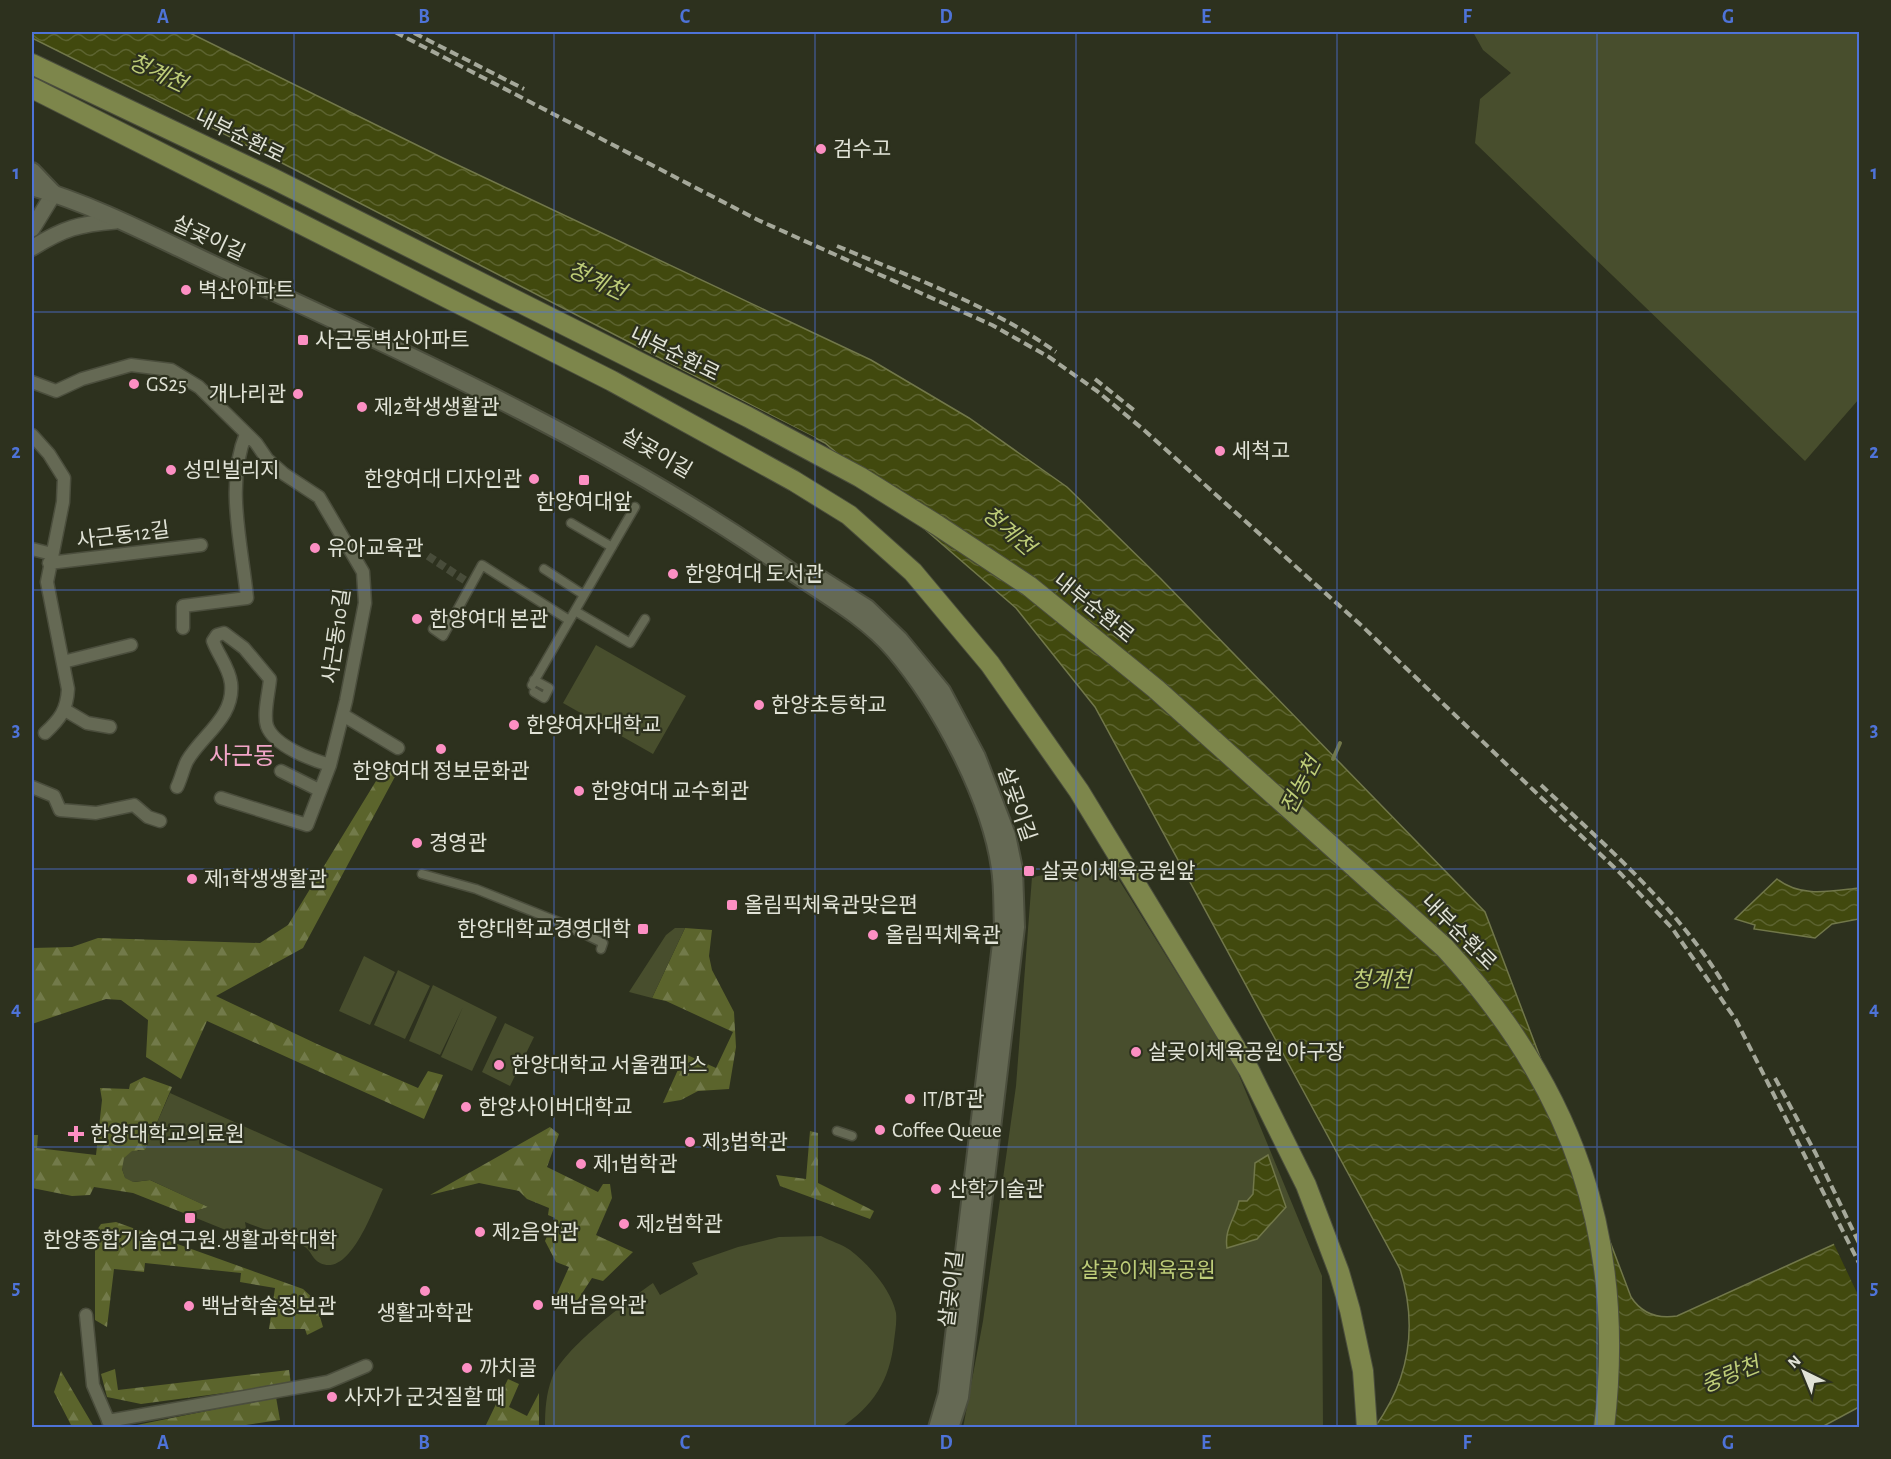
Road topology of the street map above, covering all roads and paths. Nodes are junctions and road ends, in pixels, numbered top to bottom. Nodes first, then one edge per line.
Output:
1 (32, 64) edge
2 (32, 88) edge
3 (32, 95) edge
4 (94, 120) junction
5 (32, 171) edge
6 (32, 187) edge
7 (54, 194) junction
8 (116, 221) junction
9 (32, 229) edge
10 (32, 248) edge
11 (32, 382) edge
12 (246, 434) junction
13 (32, 437) edge
14 (570, 437) junction
15 (635, 507) dead end
16 (571, 523) dead end
17 (201, 544) dead end
18 (612, 547) junction
19 (32, 549) edge
20 (50, 559) junction
21 (544, 569) dead end
22 (584, 595) junction
23 (575, 611) junction
24 (645, 619) dead end
25 (569, 620) junction
26 (183, 628) dead end
27 (433, 629) dead end
28 (131, 645) dead end
29 (63, 662) junction
30 (534, 686) dead end
31 (64, 710) junction
32 (343, 715) junction
33 (110, 727) dead end
34 (45, 733) dead end
35 (398, 748) dead end
36 (330, 765) junction
37 (281, 771) dead end
38 (32, 787) edge
39 (177, 787) dead end
40 (319, 790) junction
41 (221, 798) dead end
42 (160, 821) dead end
43 (422, 874) dead end
44 (601, 949) dead end
45 (837, 1131) dead end
46 (852, 1136) dead end
47 (86, 1315) dead end
48 (366, 1366) dead end
49 (110, 1424) edge
50 (937, 1428) edge
51 (951, 1428) edge
52 (1367, 1428) edge
53 (1604, 1428) edge

1 - 53 highway, 내부순환로
2 - 4 highway
3 - 4 highway
4 - 52 highway
5 - 7 main road, 살곶이길
6 - 7 main road, 살곶이길
7 - 8 main road, 살곶이길
7 - 9 street
8 - 10 street
8 - 14 main road, 살곶이길
11 - 12 street
12 - 26 street
12 - 32 street, 사근동10길
13 - 20 street, 사근동12길
14 - 50 main road, 살곶이길
14 - 51 main road, 살곶이길
15 - 18 street
16 - 18 street
17 - 20 street, 사근동12길
18 - 22 street
19 - 20 street, 사근동12길
20 - 29 street, 사근동12길
21 - 22 street
22 - 23 street
23 - 24 street
23 - 25 street
25 - 27 street
25 - 30 street
28 - 29 street
29 - 31 street, 사근동12길
31 - 33 street
31 - 34 street
32 - 35 street
32 - 36 street, 사근동10길
36 - 39 street
36 - 40 street, 사근동10길
37 - 40 street
38 - 42 street
40 - 41 street, 사근동10길
43 - 44 street
45 - 46 street
47 - 49 street
48 - 49 street

